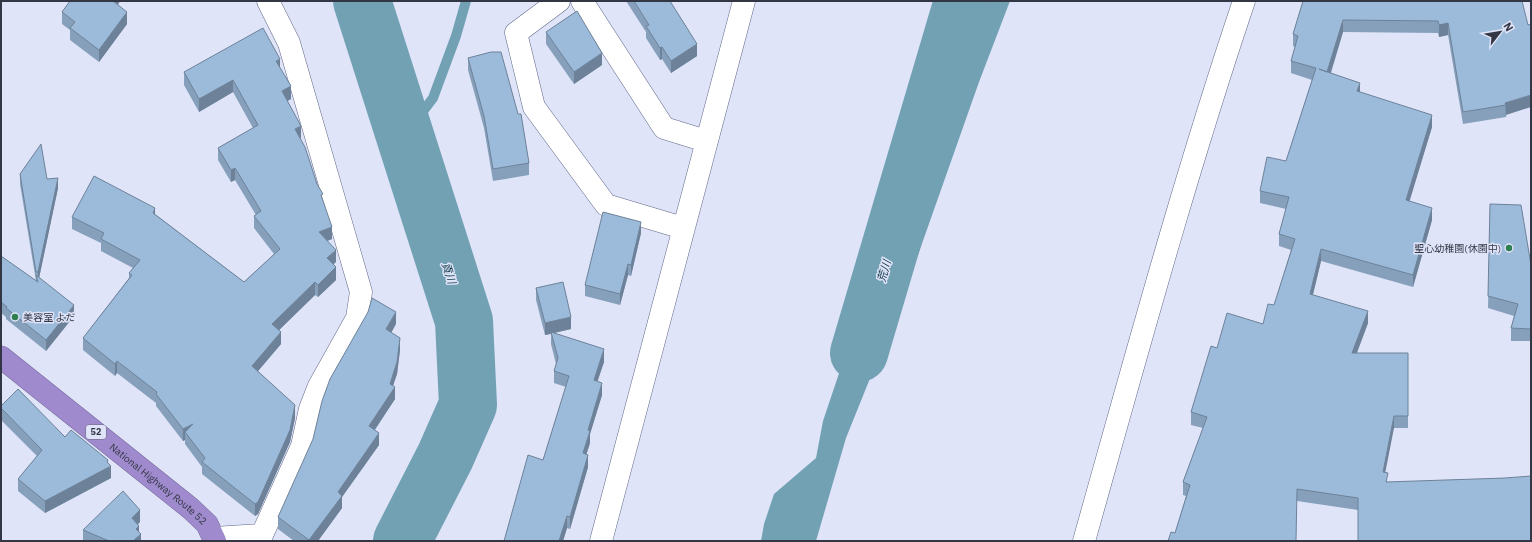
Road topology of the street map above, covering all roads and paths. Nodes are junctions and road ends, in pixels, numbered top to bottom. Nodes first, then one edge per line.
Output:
1 (268, 1) edge
2 (559, 1) edge
3 (582, 1) edge
4 (744, 1) edge
5 (1244, 1) edge
6 (706, 141) junction
7 (683, 228) junction
8 (1, 357) edge
9 (215, 540) edge
10 (601, 541) edge
11 (1084, 541) edge

1 - 9 street
2 - 7 street
3 - 6 street
4 - 6 street
5 - 11 street
6 - 7 street
7 - 10 street
8 - 9 highway, National Highway Route 52 / 52

